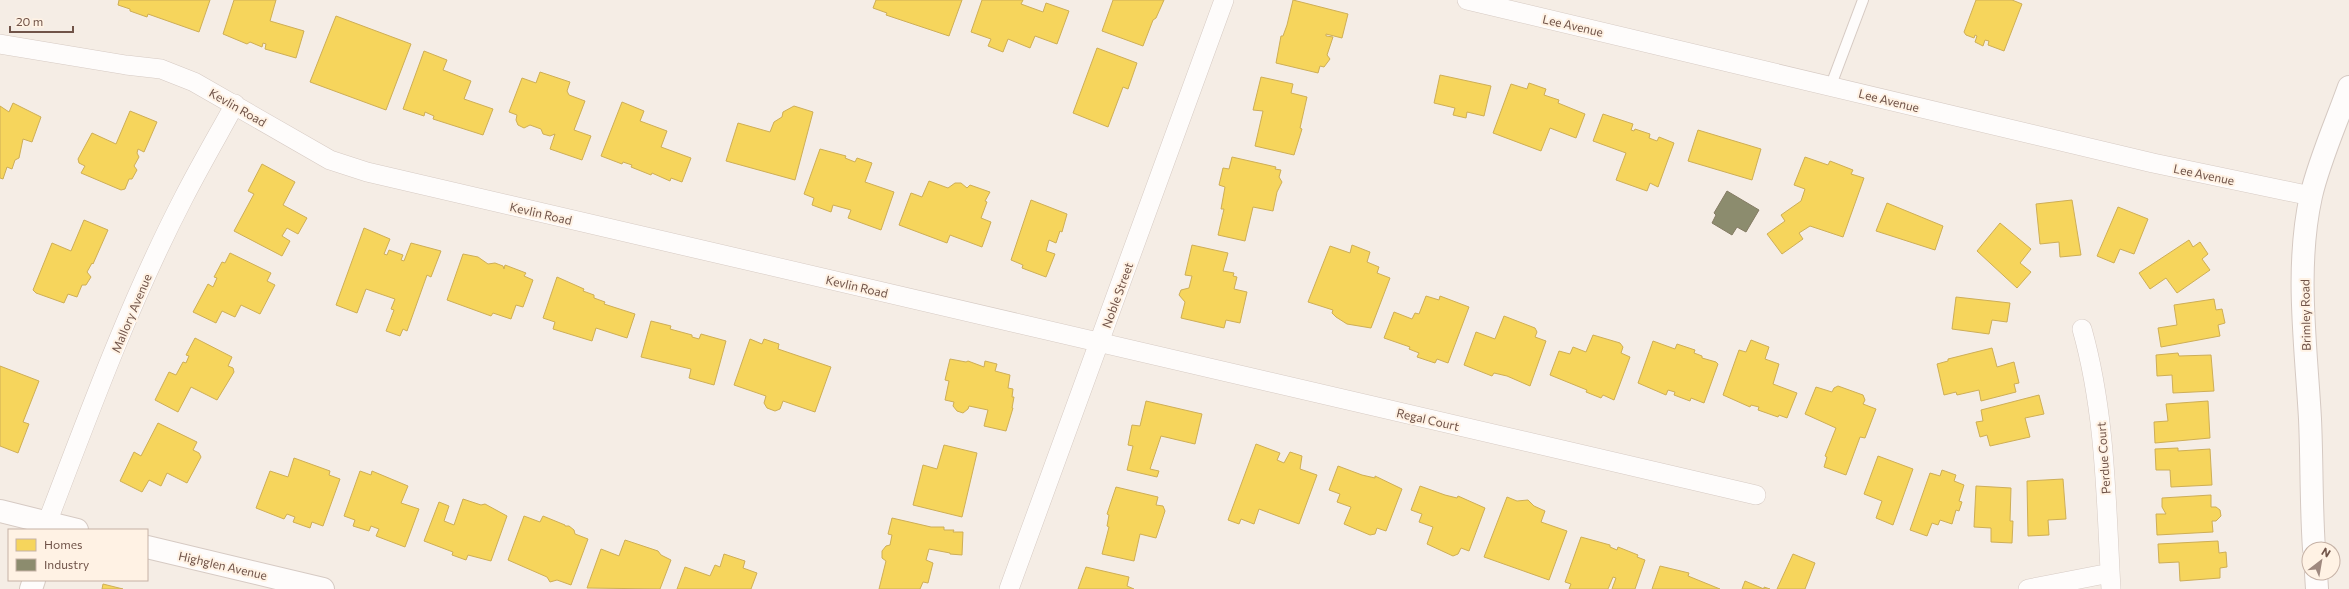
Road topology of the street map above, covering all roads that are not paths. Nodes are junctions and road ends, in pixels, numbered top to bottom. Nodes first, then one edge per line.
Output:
1 (1224, 0) edge
2 (1467, 0) edge
3 (1863, 0) edge
4 (0, 44) edge
5 (1831, 86) junction
6 (2349, 87) edge
7 (235, 104) junction
8 (2311, 196) junction
9 (2082, 330) dead end
10 (1099, 343) junction
11 (1756, 495) dead end
12 (0, 511) edge
13 (46, 526) edge
14 (69, 529) edge
15 (2313, 541) edge
16 (148, 547) edge
17 (2111, 581) edge
18 (323, 589) edge
19 (1009, 589) edge
20 (2028, 589) edge

1 - 10 street, Noble Street
2 - 5 street, Lee Avenue
3 - 5 lane
4 - 7 street, Kevlin Road
5 - 8 street, Lee Avenue
6 - 8 main road, Brimley Road
7 - 10 street, Kevlin Road
7 - 13 street, Mallory Avenue
8 - 15 main road, Brimley Road
9 - 17 street, Perdue Court
10 - 11 street, Regal Court
10 - 19 street, Noble Street
12 - 13 main road
13 - 14 main road
16 - 18 main road, Highglen Avenue
17 - 20 street

